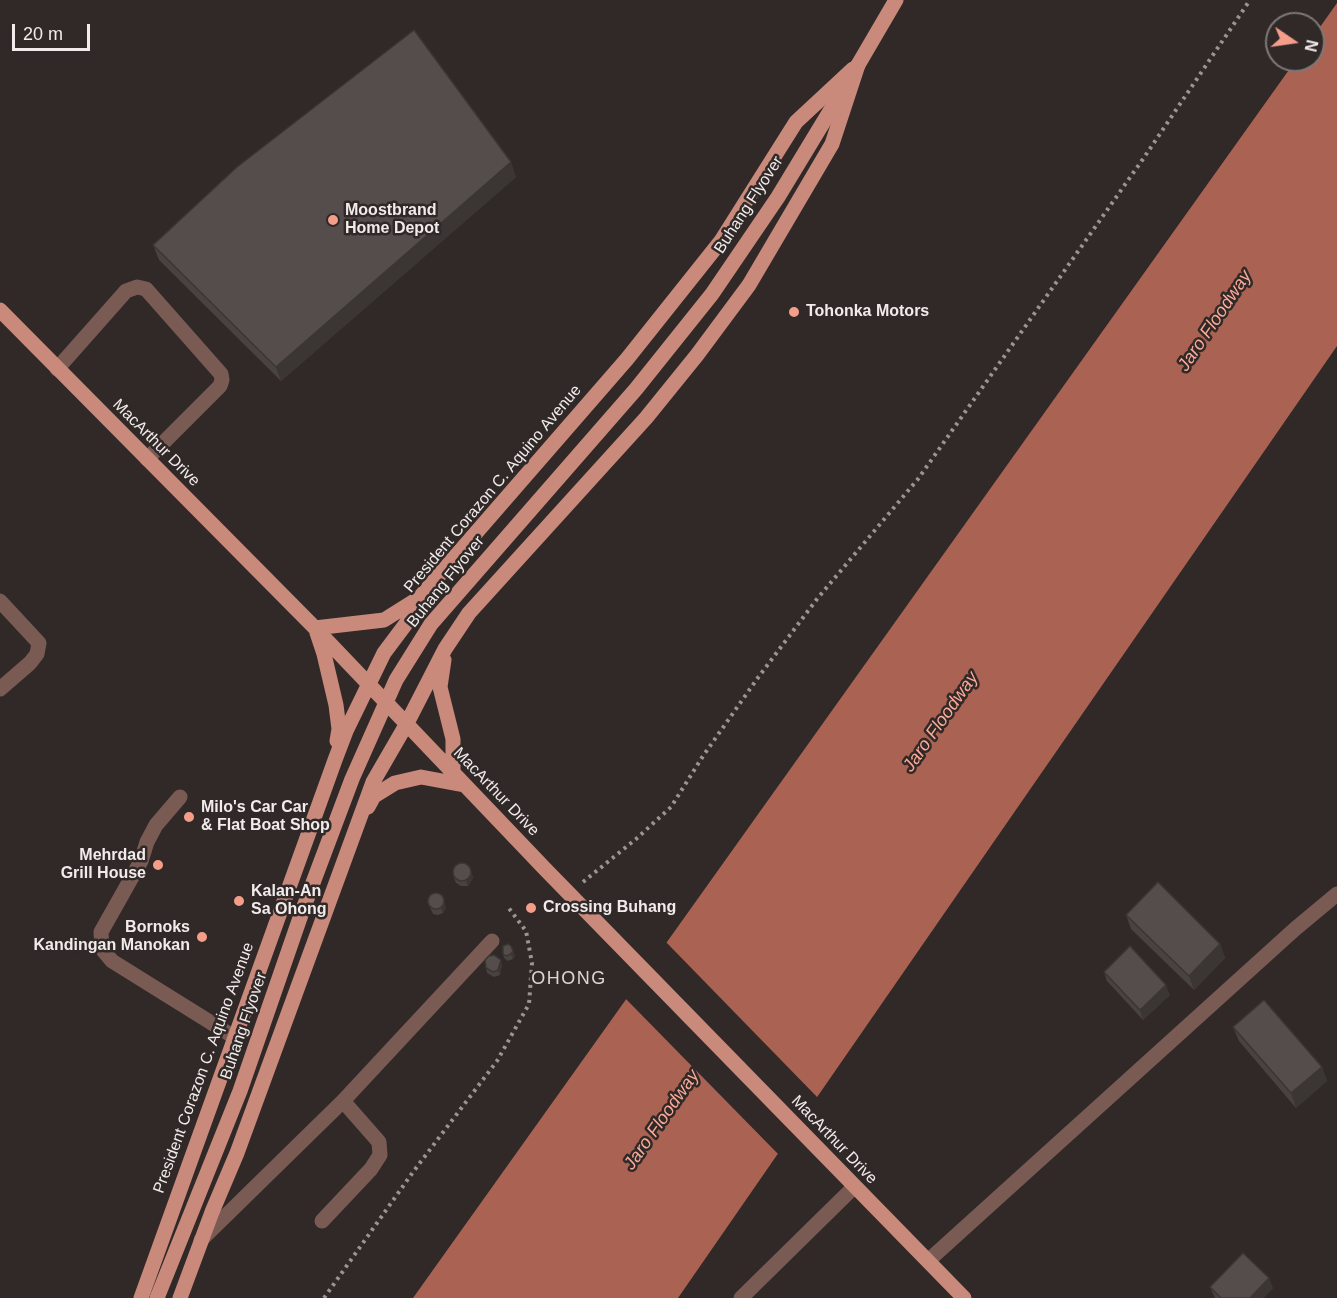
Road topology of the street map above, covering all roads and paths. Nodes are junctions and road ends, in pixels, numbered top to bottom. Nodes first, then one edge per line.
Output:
1 (896, 0) edge
2 (1250, 0) edge
3 (858, 64) junction
4 (0, 310) edge
5 (57, 369) junction
6 (147, 459) junction
7 (421, 596) junction
8 (0, 601) edge
9 (315, 628) junction
10 (446, 649) junction
11 (368, 684) junction
12 (0, 689) edge
13 (406, 725) junction
14 (335, 760) junction
15 (453, 772) junction
16 (464, 786) junction
17 (180, 797) dead end
18 (358, 825) junction
19 (569, 893) junction
20 (1337, 894) edge
21 (508, 907) dead end
22 (492, 941) dead end
23 (234, 1037) junction
24 (343, 1101) junction
25 (849, 1181) junction
26 (322, 1221) dead end
27 (201, 1240) junction
28 (928, 1260) junction
29 (141, 1298) edge
30 (157, 1298) edge
31 (180, 1298) edge
32 (324, 1298) edge
33 (741, 1298) edge
34 (964, 1298) edge

1 - 3 main road, President Corazon C. Aquino Avenue
2 - 19 path
3 - 7 main road, President Corazon C. Aquino Avenue
3 - 10 main road, President Corazon C. Aquino Avenue
3 - 30 main road, Buhang Flyover, bridge
4 - 5 main road, MacArthur Drive
5 - 6 main road, MacArthur Drive
5 - 6 street
6 - 9 main road, MacArthur Drive
7 - 9 main road
7 - 11 main road, President Corazon C. Aquino Avenue
8 - 12 street
9 - 11 main road, MacArthur Drive
9 - 14 main road
10 - 13 main road, President Corazon C. Aquino Avenue
10 - 15 main road
11 - 13 main road, MacArthur Drive
11 - 14 main road, President Corazon C. Aquino Avenue
13 - 15 main road, MacArthur Drive
13 - 18 main road, President Corazon C. Aquino Avenue
14 - 23 main road, President Corazon C. Aquino Avenue
15 - 16 main road, MacArthur Drive
16 - 18 main road
16 - 19 main road, MacArthur Drive
17 - 23 street
18 - 27 main road, President Corazon C. Aquino Avenue
19 - 25 main road, MacArthur Drive
20 - 28 street
21 - 32 path
22 - 24 street
23 - 29 main road, President Corazon C. Aquino Avenue
24 - 26 street
24 - 27 street
25 - 28 main road, MacArthur Drive
25 - 33 street
27 - 31 main road, President Corazon C. Aquino Avenue
28 - 34 main road, MacArthur Drive

